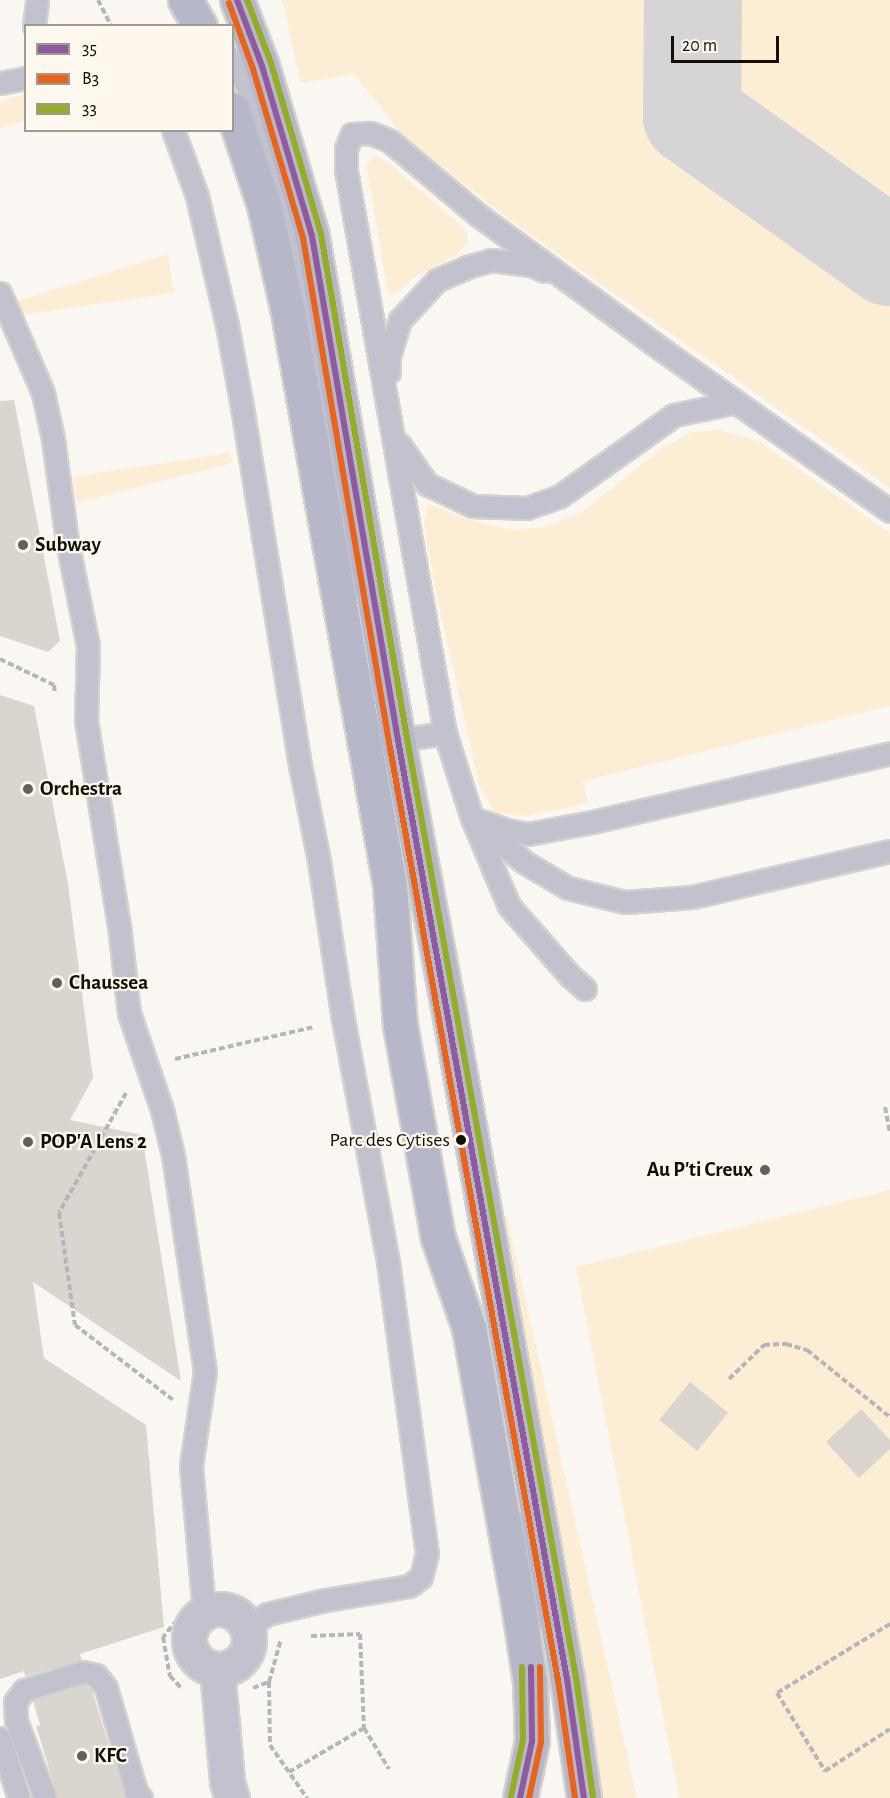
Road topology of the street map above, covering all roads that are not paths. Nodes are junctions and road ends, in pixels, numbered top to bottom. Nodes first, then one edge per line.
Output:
1 (37, 0) edge
2 (185, 0) edge
3 (237, 0) edge
4 (33, 24) edge
5 (199, 24) edge
6 (234, 62) edge
7 (234, 115) edge
8 (174, 132) edge
9 (580, 288) junction
10 (0, 293) edge
11 (736, 402) junction
12 (389, 406) junction
13 (890, 511) edge
14 (446, 733) junction
15 (398, 740) junction
16 (890, 753) edge
17 (472, 819) junction
18 (890, 851) edge
19 (585, 989) dead end
20 (192, 1613) junction
21 (247, 1628) junction
22 (217, 1669) junction
23 (530, 1682) junction
24 (0, 1738) edge
25 (19, 1798) edge
26 (45, 1798) edge
27 (141, 1798) edge
28 (232, 1798) edge
29 (520, 1798) edge
30 (584, 1798) edge

1 - 4 lane
2 - 5 street
3 - 15 street
6 - 23 lane
7 - 23 street
8 - 21 lane
9 - 11 lane
9 - 12 lane
9 - 12 lane
10 - 20 lane
11 - 12 lane
11 - 13 lane
12 - 14 lane
14 - 15 lane
14 - 17 lane
15 - 30 street
16 - 17 lane
17 - 18 lane
17 - 19 lane
20 - 21 street
20 - 22 street
21 - 22 street
22 - 28 street
23 - 29 street
24 - 25 lane
26 - 27 lane

